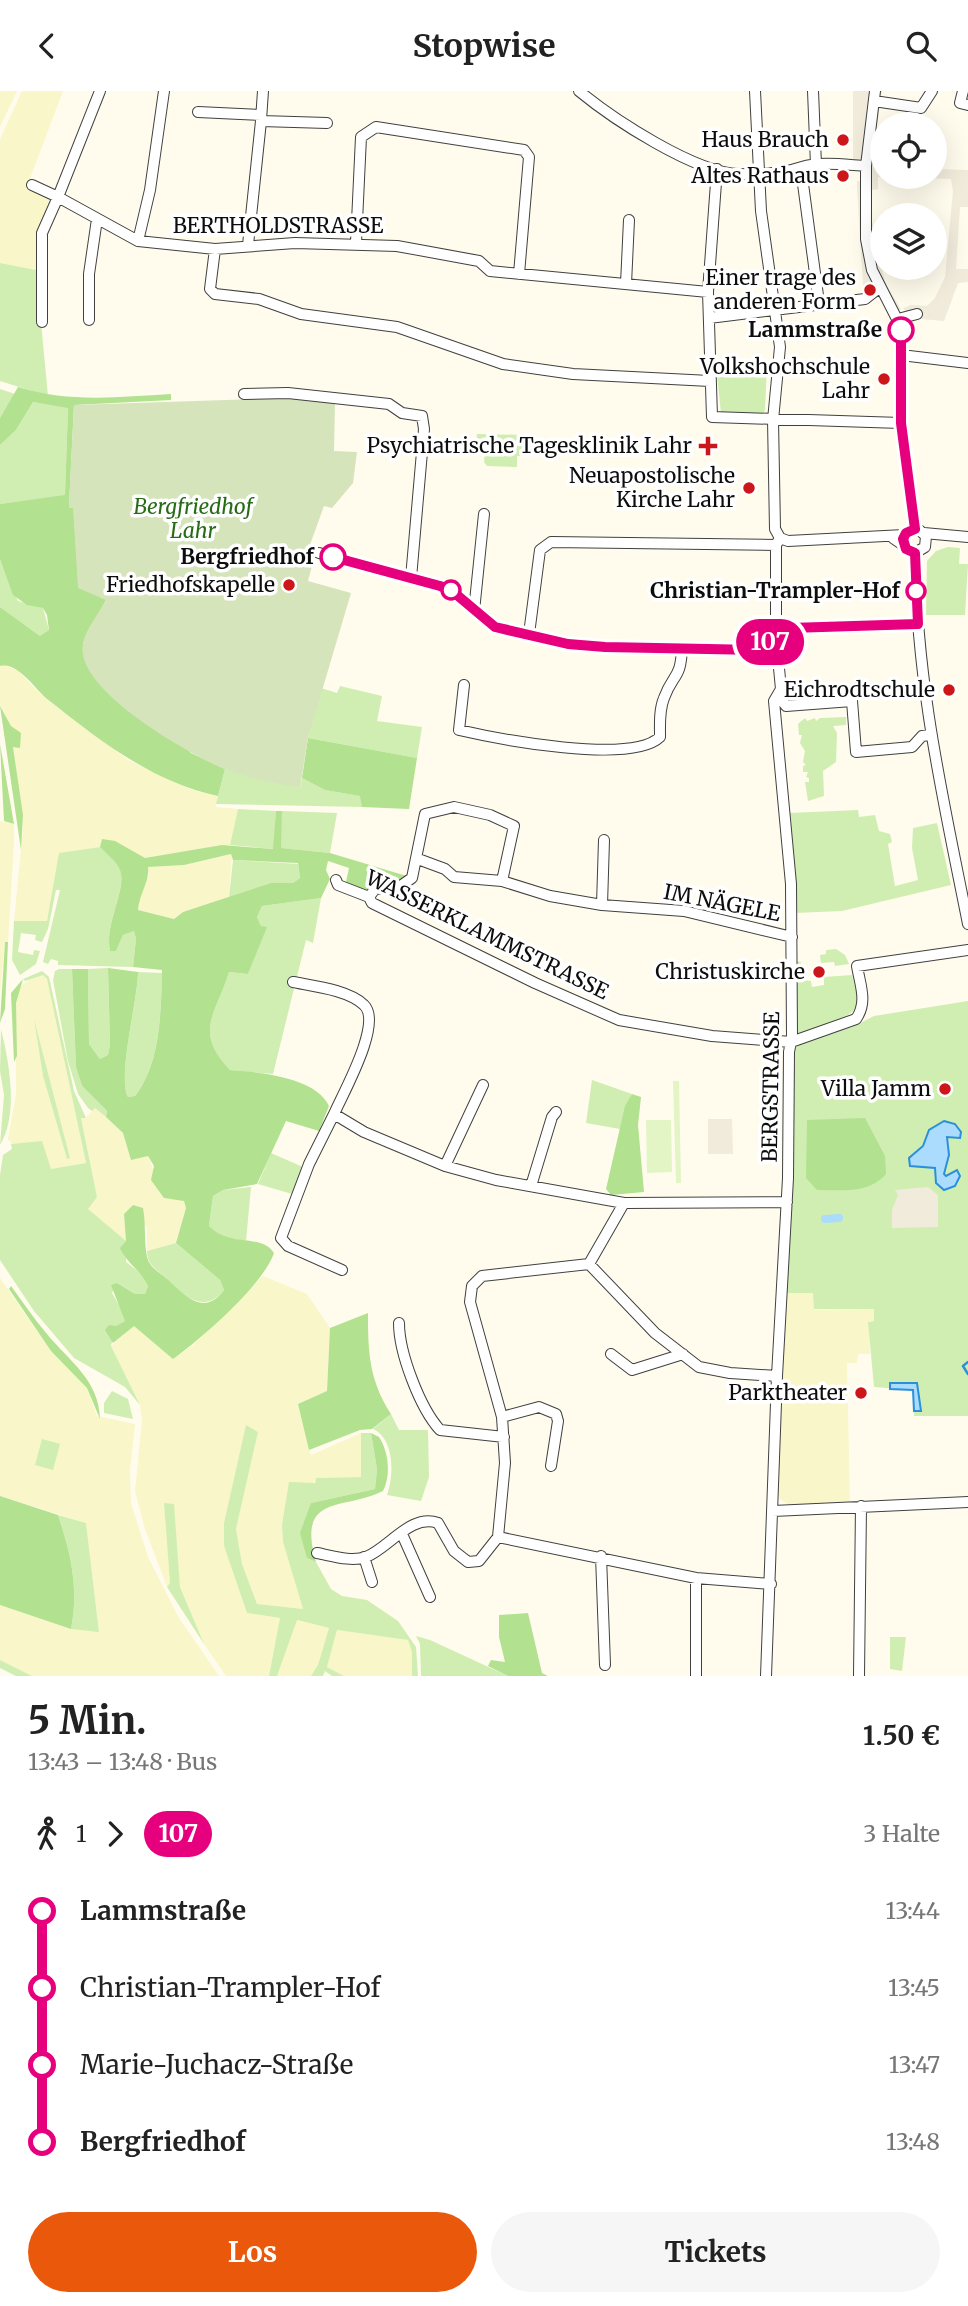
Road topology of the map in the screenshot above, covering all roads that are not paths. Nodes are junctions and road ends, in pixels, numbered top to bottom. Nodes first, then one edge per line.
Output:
1 (100, 91) edge
2 (164, 91) edge
3 (263, 91) edge
4 (579, 91) edge
5 (755, 91) edge
6 (813, 91) edge
7 (932, 91) edge
8 (963, 91) edge
9 (874, 96) edge
10 (964, 104) edge
11 (198, 112) dead end
12 (261, 118) junction
13 (327, 123) dead end
14 (867, 164) junction
15 (816, 165) junction
16 (717, 169) junction
17 (801, 169) junction
18 (736, 174) junction
19 (758, 174) junction
20 (716, 181) junction
21 (32, 184) dead end
22 (58, 197) junction
23 (97, 219) junction
24 (629, 220) dead end
25 (138, 240) junction
26 (356, 243) junction
27 (248, 245) junction
28 (215, 249) junction
29 (519, 274) junction
30 (626, 284) junction
31 (879, 288) junction
32 (708, 292) junction
33 (819, 303) junction
34 (775, 309) junction
35 (917, 314) dead end
36 (709, 318) junction
37 (898, 319) junction
38 (89, 320) dead end
39 (42, 322) dead end
40 (901, 355) junction
41 (968, 363) edge
42 (710, 381) junction
43 (244, 394) dead end
44 (773, 420) junction
45 (901, 423) junction
46 (484, 514) dead end
47 (922, 535) junction
48 (968, 537) edge
49 (903, 539) junction
50 (778, 542) junction
51 (319, 553) dead end
52 (915, 553) junction
53 (411, 578) junction
54 (474, 611) junction
55 (918, 624) junction
56 (529, 634) junction
57 (776, 638) junction
58 (682, 647) junction
59 (464, 685) dead end
60 (778, 696) junction
61 (930, 735) junction
62 (604, 839) dead end
63 (418, 859) junction
64 (336, 880) dead end
65 (502, 881) junction
66 (369, 897) junction
67 (602, 905) junction
68 (968, 924) edge
69 (792, 937) junction
70 (968, 950) edge
71 (293, 982) dead end
72 (791, 1042) junction
73 (483, 1085) dead end
74 (556, 1112) dead end
75 (334, 1114) junction
76 (445, 1166) junction
77 (531, 1186) junction
78 (787, 1202) junction
79 (624, 1203) junction
80 (589, 1264) junction
81 (342, 1270) dead end
82 (399, 1323) dead end
83 (611, 1354) dead end
84 (683, 1354) junction
85 (776, 1376) junction
86 (502, 1417) junction
87 (504, 1437) junction
88 (551, 1466) dead end
89 (968, 1502) edge
90 (861, 1506) junction
91 (773, 1511) junction
92 (402, 1534) junction
93 (498, 1537) junction
94 (317, 1553) dead end
95 (601, 1556) junction
96 (364, 1557) junction
97 (696, 1578) junction
98 (372, 1581) dead end
99 (771, 1584) junction
100 (430, 1597) dead end
101 (605, 1665) dead end
102 (696, 1676) edge
103 (765, 1676) edge
104 (859, 1676) edge

1 - 22 street
2 - 25 street
3 - 12 street
4 - 16 street
5 - 19 street, BERGSTRASSE
6 - 15 street
7 - 9 street
8 - 10 street
9 - 14 street
11 - 12 street
12 - 13 street
12 - 27 street
14 - 15 street
14 - 31 street
15 - 17 street
16 - 18 street
16 - 20 street
17 - 19 street
17 - 33 street
18 - 19 street
18 - 20 street
19 - 34 street, BERGSTRASSE
20 - 32 street
21 - 22 street, BERTHOLDSTRASSE
22 - 23 street, BERTHOLDSTRASSE
22 - 39 street
23 - 25 street, BERTHOLDSTRASSE
23 - 38 street
24 - 30 street
25 - 28 street, BERTHOLDSTRASSE
26 - 27 street, BERTHOLDSTRASSE
26 - 29 street, BERTHOLDSTRASSE
26 - 29 street
27 - 28 street, BERTHOLDSTRASSE
28 - 42 street
29 - 30 street, BERTHOLDSTRASSE
30 - 32 street, BERTHOLDSTRASSE
31 - 33 street
31 - 37 street
32 - 36 street
33 - 34 street
34 - 36 street
34 - 44 street, BERGSTRASSE
35 - 37 street
36 - 42 street
37 - 40 street
40 - 41 street
40 - 45 street
42 - 44 street
43 - 53 street
44 - 45 street
44 - 50 street, BERGSTRASSE
45 - 47 street
46 - 54 street
47 - 48 street
47 - 49 street
47 - 52 street
49 - 50 street
49 - 52 street
50 - 56 street
50 - 57 street, BERGSTRASSE
51 - 53 street
52 - 55 street
53 - 54 street
54 - 56 street
55 - 57 street
55 - 61 street
56 - 58 street
57 - 58 street
57 - 60 street, BERGSTRASSE
58 - 59 street
60 - 61 street
60 - 69 street, BERGSTRASSE
61 - 68 street
62 - 67 street
63 - 65 street, IM NÄGELE
63 - 65 street
63 - 66 street
64 - 66 street, WASSERKLAMMSTRASSE
65 - 67 street, IM NÄGELE
66 - 72 street, WASSERKLAMMSTRASSE
67 - 69 street, IM NÄGELE
69 - 72 street, BERGSTRASSE
70 - 72 street
71 - 75 street
72 - 78 street, BERGSTRASSE
73 - 76 street
74 - 77 street
75 - 76 street
75 - 81 street
76 - 77 street
77 - 79 street
78 - 79 street
78 - 85 street, BERGSTRASSE
79 - 80 street
80 - 84 street
80 - 86 street
82 - 87 street
83 - 84 street
84 - 85 street
85 - 91 street, BERGSTRASSE
86 - 87 street
86 - 88 street
87 - 93 street
89 - 90 street
90 - 91 street
90 - 104 street
91 - 99 street, BERGSTRASSE
92 - 93 street
92 - 96 street
92 - 100 street
93 - 95 street
94 - 96 street
95 - 97 street
95 - 101 street
96 - 98 street
97 - 99 street
97 - 102 street
99 - 103 street, BERGSTRASSE

